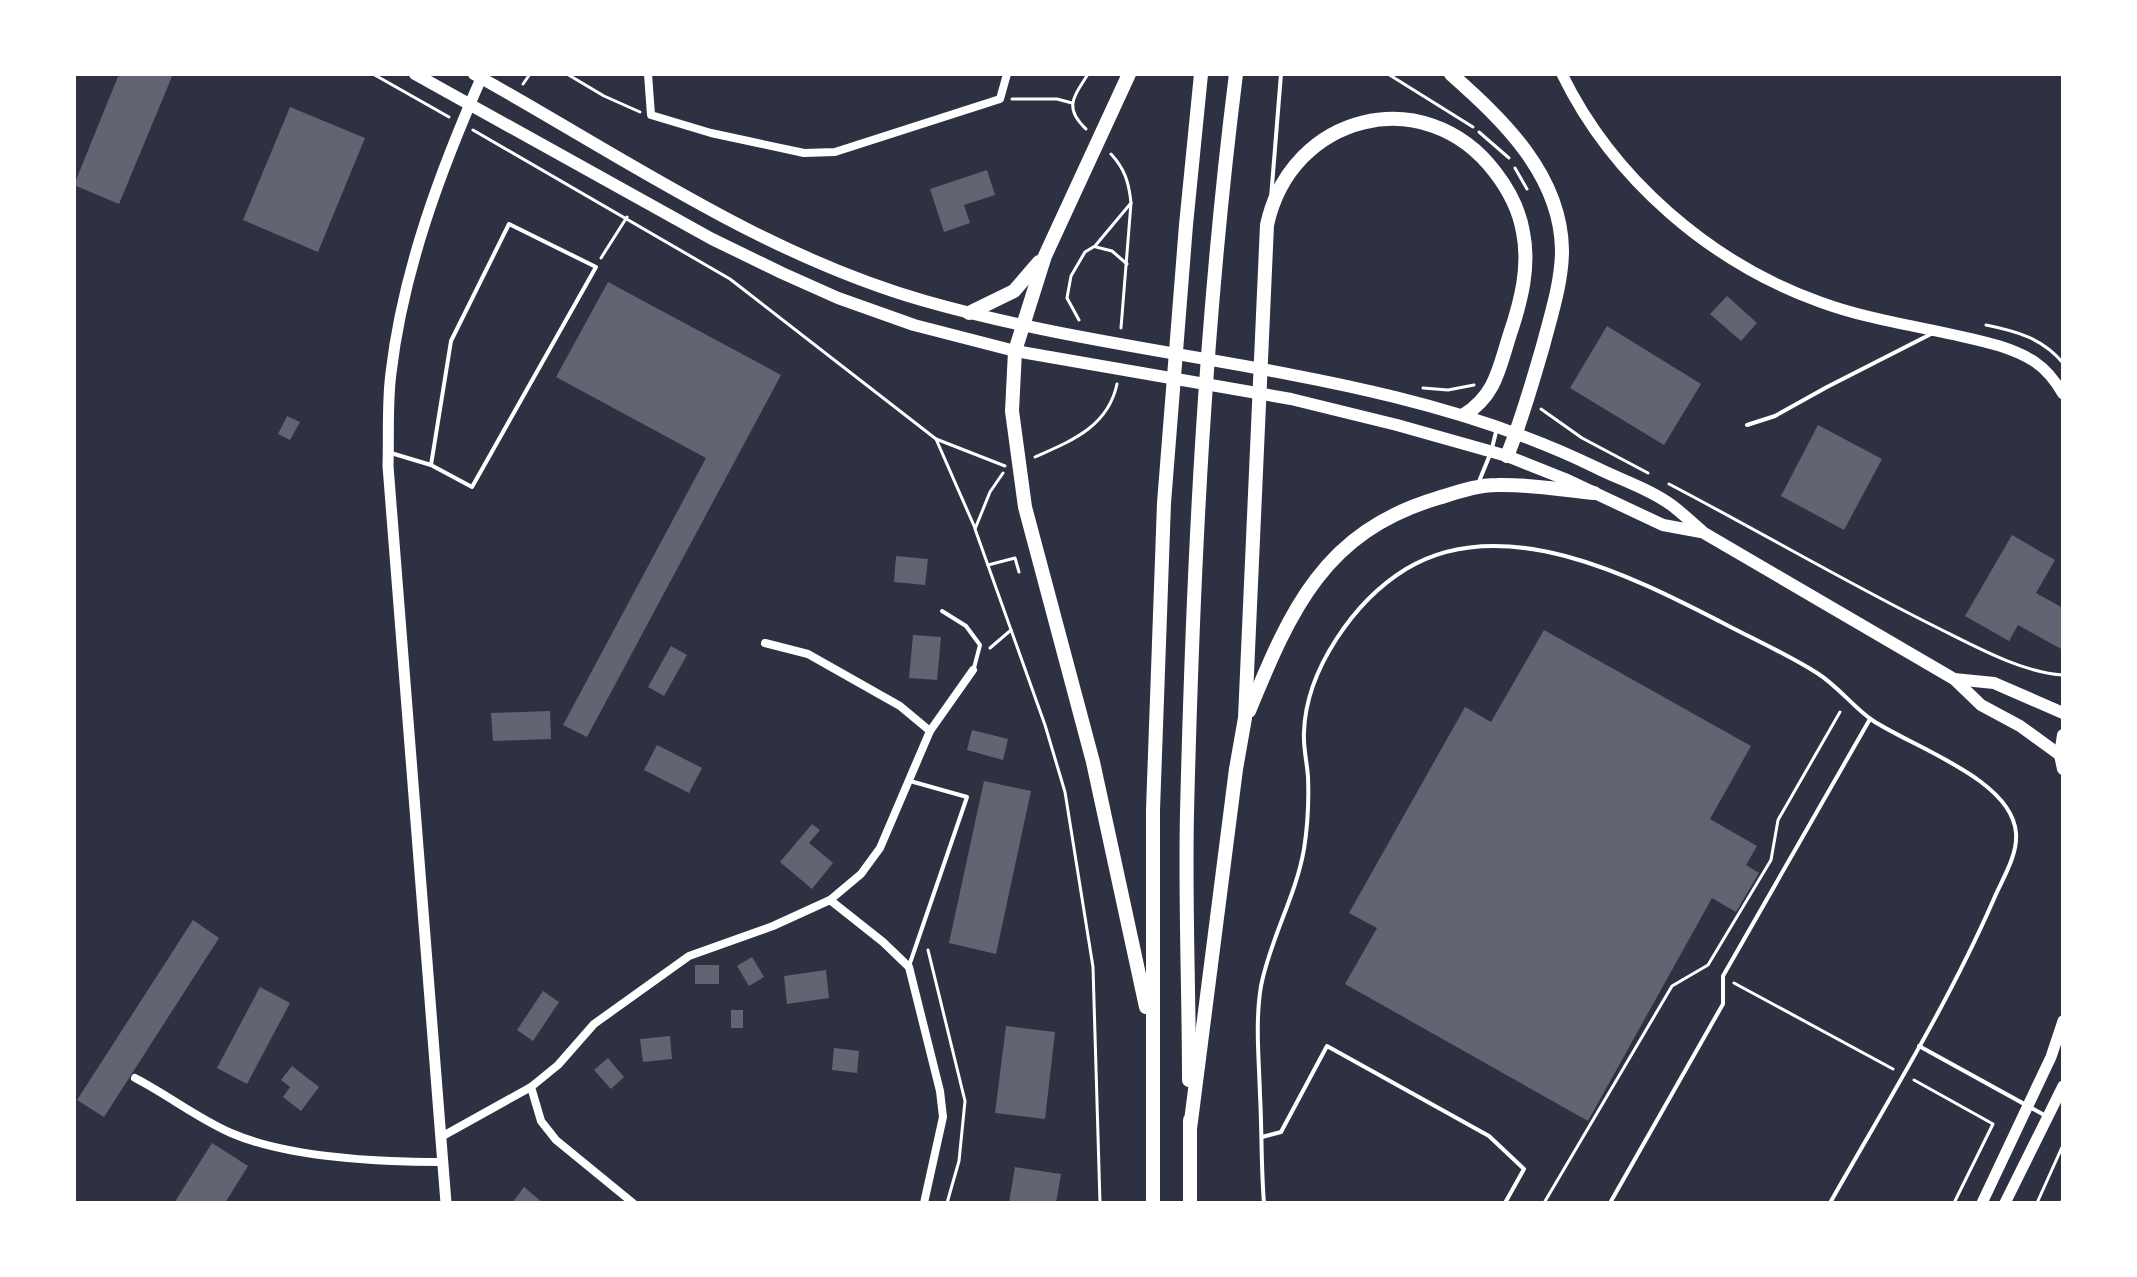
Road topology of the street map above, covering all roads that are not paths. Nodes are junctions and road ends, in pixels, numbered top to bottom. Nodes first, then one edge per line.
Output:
1 (415, 74) edge
2 (648, 74) edge
3 (1007, 74) edge
4 (1129, 74) edge
5 (1201, 74) edge
6 (1236, 74) edge
7 (1281, 74) edge
8 (1451, 74) edge
9 (1562, 74) edge
10 (479, 75) edge
11 (469, 105) junction
12 (1271, 208) junction
13 (1045, 256) junction
14 (969, 313) junction
15 (1021, 326) junction
16 (1936, 331) junction
17 (1015, 351) junction
18 (2063, 394) edge
19 (1464, 415) junction
20 (1747, 425) dead end
21 (1497, 426) junction
22 (1517, 432) junction
23 (388, 452) junction
24 (1491, 452) junction
25 (1507, 456) junction
26 (431, 465) junction
27 (1477, 486) junction
28 (1594, 493) junction
29 (1704, 533) junction
30 (942, 611) dead end
31 (765, 643) dead end
32 (973, 670) joint
33 (1954, 679) junction
34 (2063, 713) edge
35 (1245, 718) junction
36 (1870, 719) junction
37 (930, 731) junction
38 (2063, 735) edge
39 (2060, 755) junction
40 (2063, 769) edge
41 (910, 781) junction
42 (830, 900) junction
43 (909, 967) junction
44 (2063, 1021) edge
45 (1153, 1036) junction
46 (1919, 1046) junction
47 (135, 1078) dead end
48 (2063, 1086) edge
49 (531, 1087) junction
50 (2028, 1107) junction
51 (2048, 1117) junction
52 (1190, 1129) junction
53 (441, 1137) junction
54 (1262, 1137) junction
55 (443, 1162) junction
56 (446, 1203) edge
57 (633, 1203) edge
58 (924, 1203) edge
59 (1153, 1203) edge
60 (1190, 1203) edge
61 (1264, 1203) edge
62 (1505, 1203) edge
63 (1610, 1203) edge
64 (1830, 1203) edge
65 (1982, 1203) edge
66 (2005, 1203) edge

1 - 11 main road
2 - 3 street
4 - 13 highway
5 - 45 highway
6 - 52 highway
7 - 12 lane
8 - 22 highway
9 - 16 street
10 - 11 street
10 - 14 main road
11 - 17 main road
11 - 23 street
12 - 19 highway
12 - 35 highway
13 - 14 highway
13 - 15 highway
14 - 15 main road
15 - 17 highway
15 - 19 main road
16 - 18 street
16 - 20 lane
17 - 24 main road
17 - 45 highway
19 - 21 main road
21 - 22 main road
21 - 24 lane
22 - 25 highway
22 - 29 main road
23 - 26 lane
23 - 53 street
24 - 25 main road
24 - 27 lane
25 - 28 main road
26 - 26 lane
27 - 28 highway
27 - 35 highway
28 - 29 main road
29 - 33 main road
30 - 32 lane
31 - 37 street
32 - 37 street
33 - 34 main road
33 - 39 main road
35 - 52 highway
36 - 46 lane
36 - 54 lane
36 - 63 lane
37 - 41 street
38 - 39 main road
39 - 40 main road
41 - 42 street
41 - 43 lane
42 - 43 street
42 - 49 street
43 - 58 street
44 - 50 street
45 - 59 highway
46 - 50 lane
46 - 64 lane
47 - 55 street
48 - 51 street
49 - 53 street
49 - 57 street
50 - 51 lane
50 - 65 street
51 - 66 street
52 - 60 highway
53 - 55 street
54 - 61 lane
54 - 62 lane
55 - 56 street

